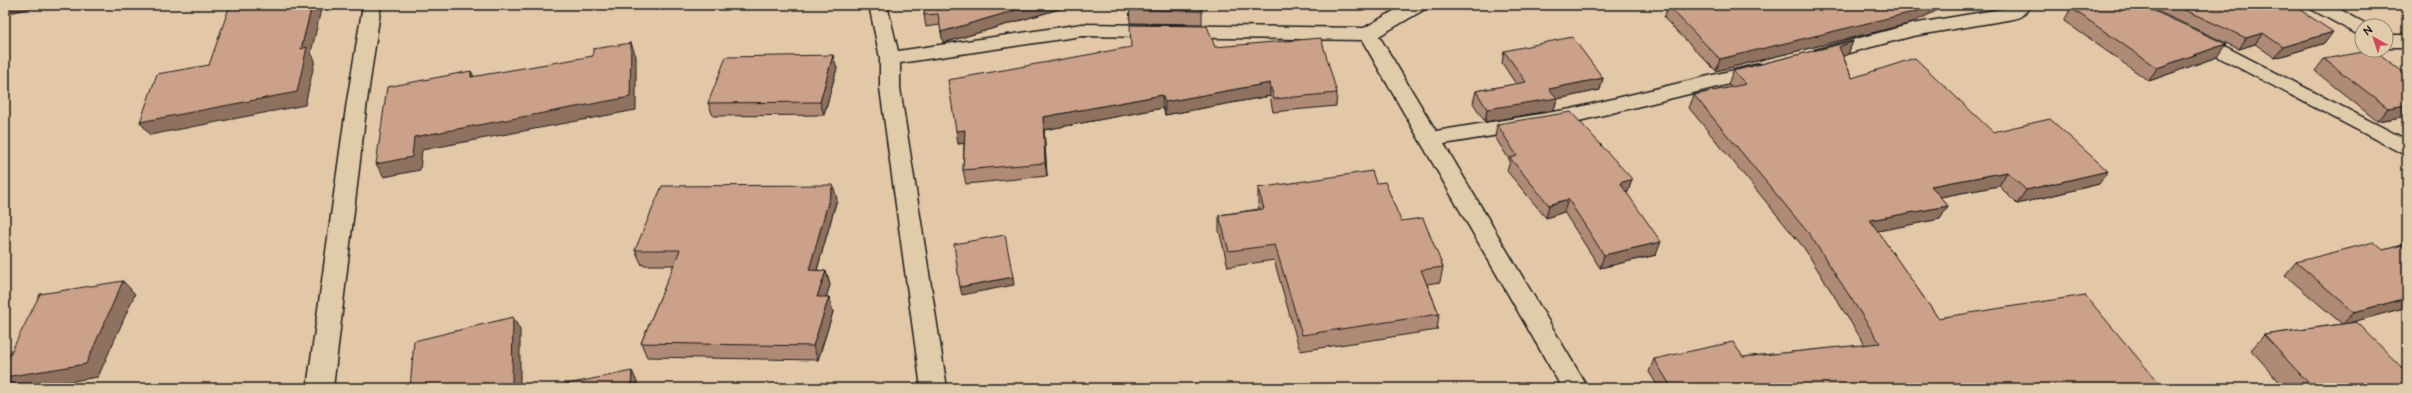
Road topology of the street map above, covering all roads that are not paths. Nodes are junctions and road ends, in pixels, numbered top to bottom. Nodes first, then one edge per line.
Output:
1 (372, 5) edge
2 (878, 5) edge
3 (1418, 5) edge
4 (2024, 5) edge
5 (2318, 5) edge
6 (2354, 25) edge
7 (2175, 28) edge
8 (1368, 34) junction
9 (2407, 41) edge
10 (2394, 42) edge
11 (890, 58) junction
12 (1805, 58) edge
13 (1774, 66) edge
14 (1432, 139) junction
15 (2407, 149) edge
16 (320, 388) edge
17 (934, 388) edge
18 (1575, 388) edge

1 - 16 street
2 - 11 street
3 - 8 street
4 - 12 street
5 - 6 street
7 - 15 street
8 - 11 street
8 - 14 street
9 - 10 street
11 - 17 street
13 - 14 street
14 - 18 street

